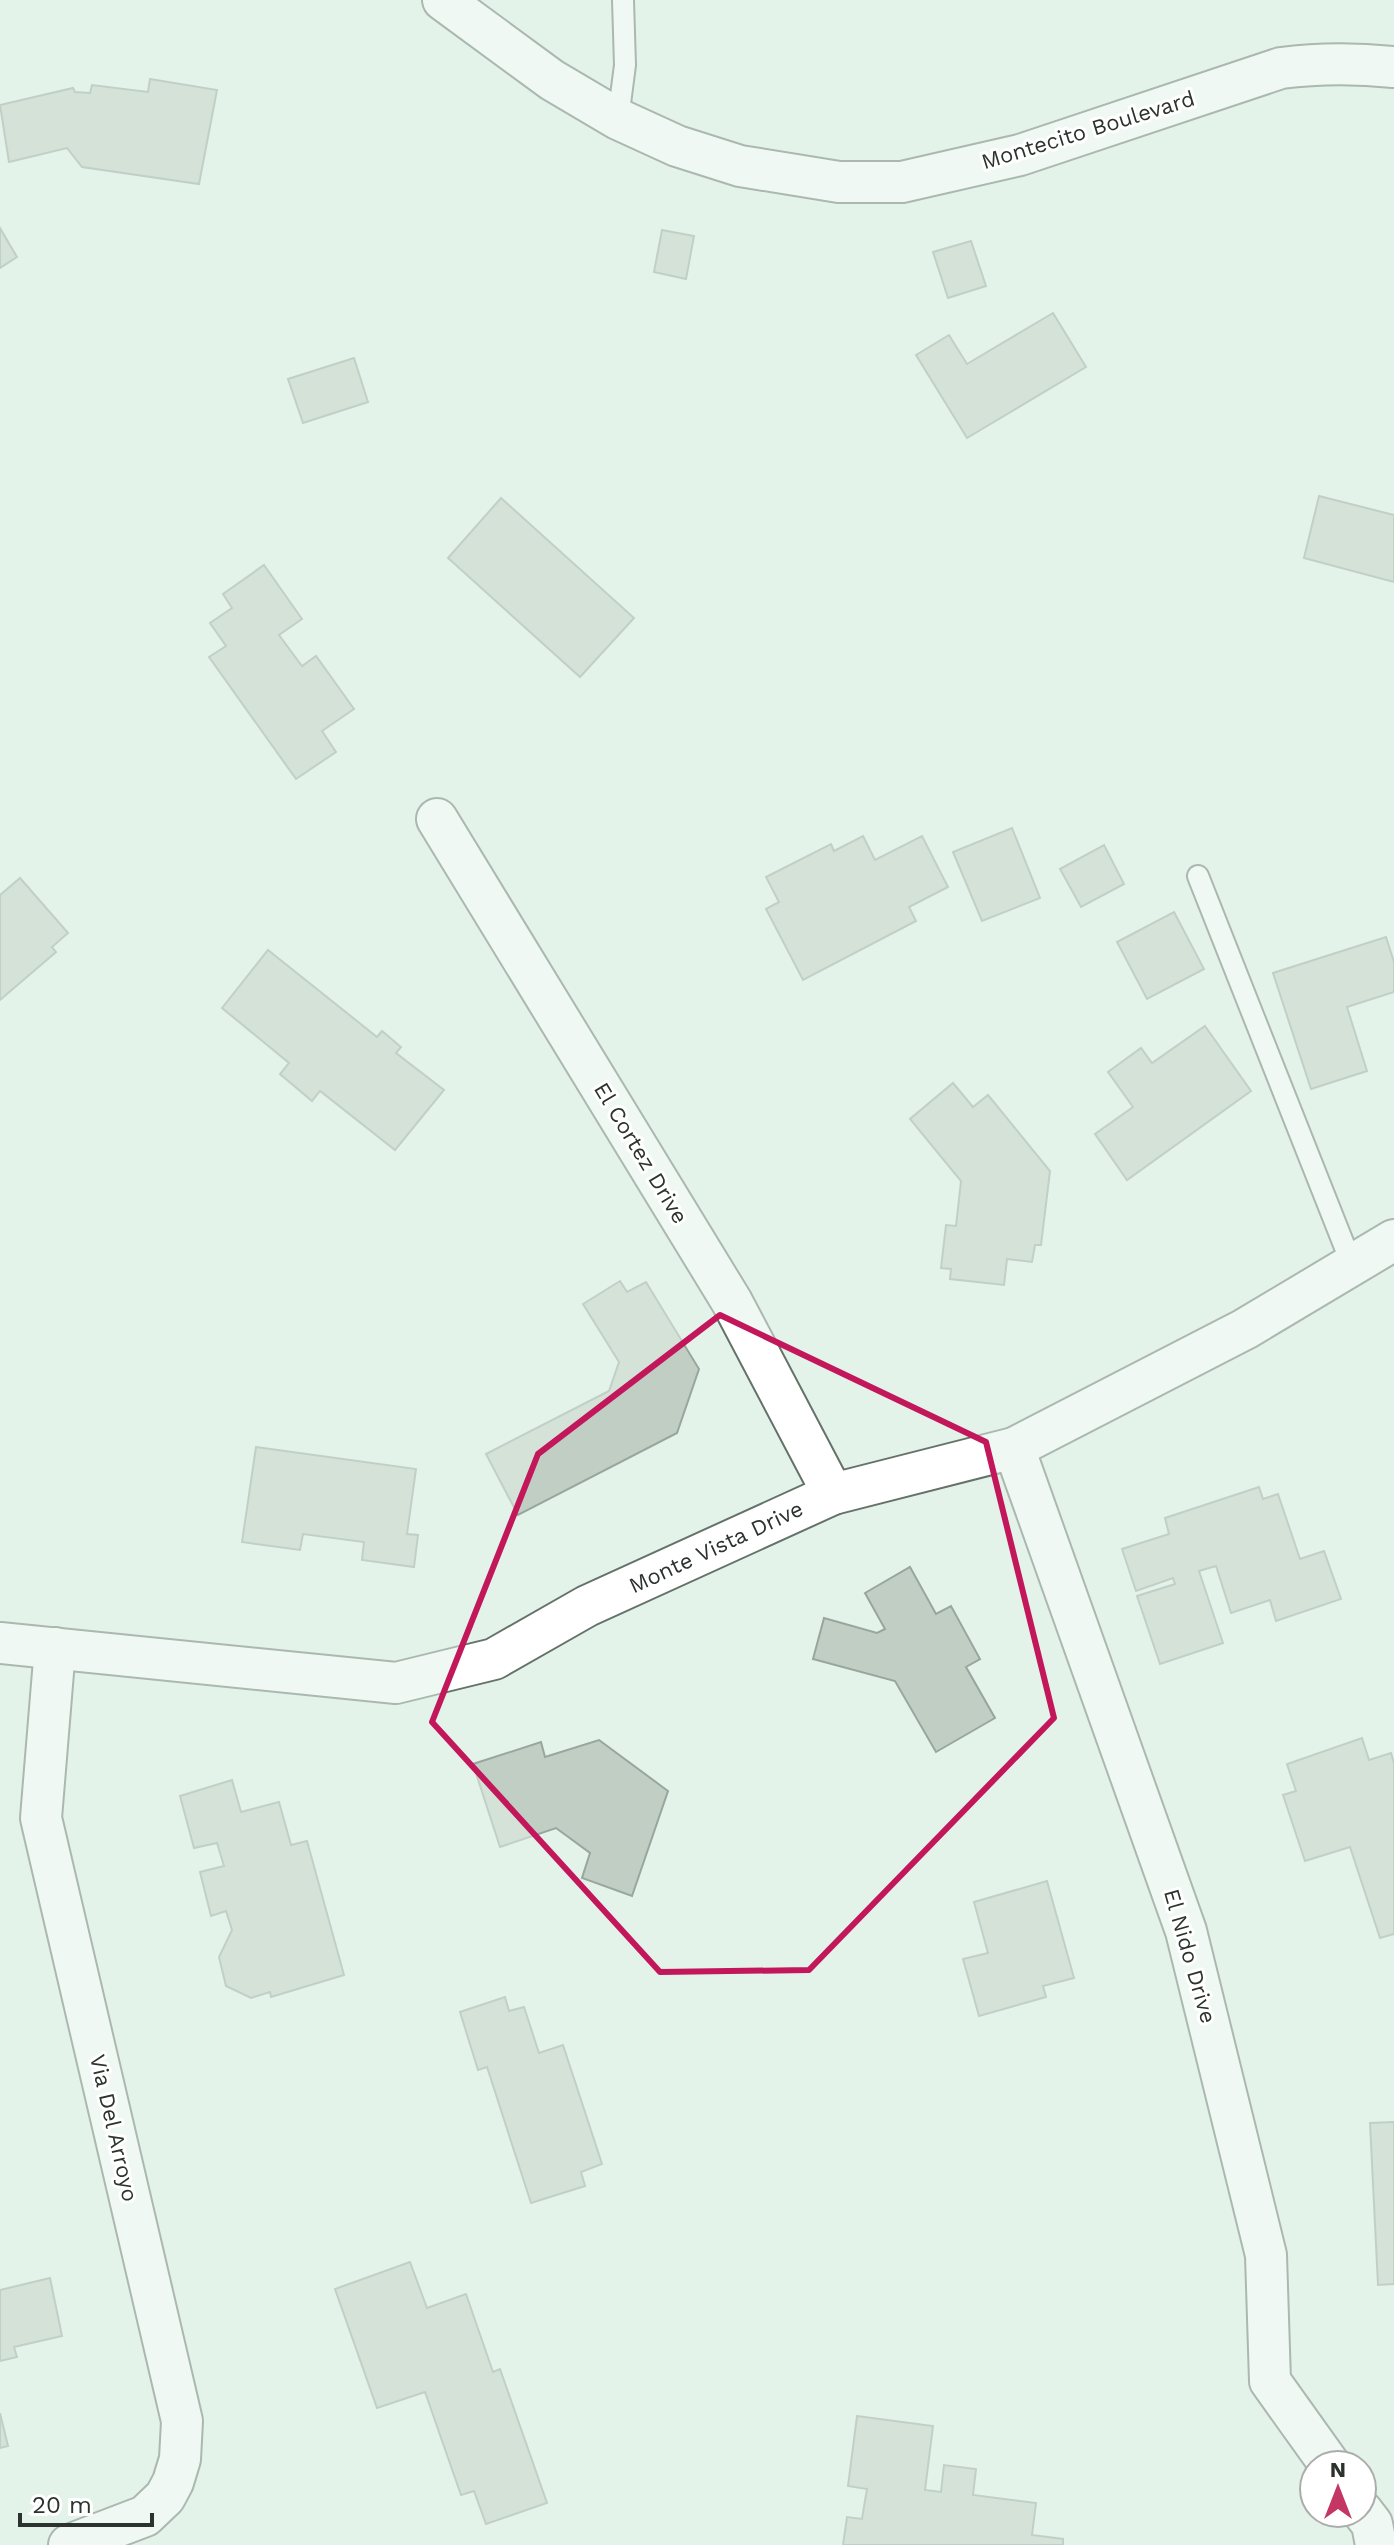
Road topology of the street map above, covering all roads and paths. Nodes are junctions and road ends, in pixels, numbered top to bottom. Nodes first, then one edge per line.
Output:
1 (443, 0) edge
2 (623, 0) edge
3 (1394, 67) edge
4 (618, 119) junction
5 (437, 819) dead end
6 (1198, 876) dead end
7 (1394, 1240) edge
8 (1352, 1265) junction
9 (1014, 1448) junction
10 (833, 1494) junction
11 (0, 1643) edge
12 (55, 1648) junction
13 (1319, 2449) edge
14 (69, 2545) edge

1 - 4 street, Montecito Boulevard
2 - 4 lane
3 - 4 street, Montecito Boulevard
5 - 10 street, El Cortez Drive
6 - 8 lane
7 - 8 street, Monte Vista Drive
8 - 9 street, Monte Vista Drive
9 - 10 street, Monte Vista Drive
9 - 13 street, El Nido Drive
10 - 12 street, Monte Vista Drive
11 - 12 street, Monte Vista Drive
12 - 14 street, Via Del Arroyo

